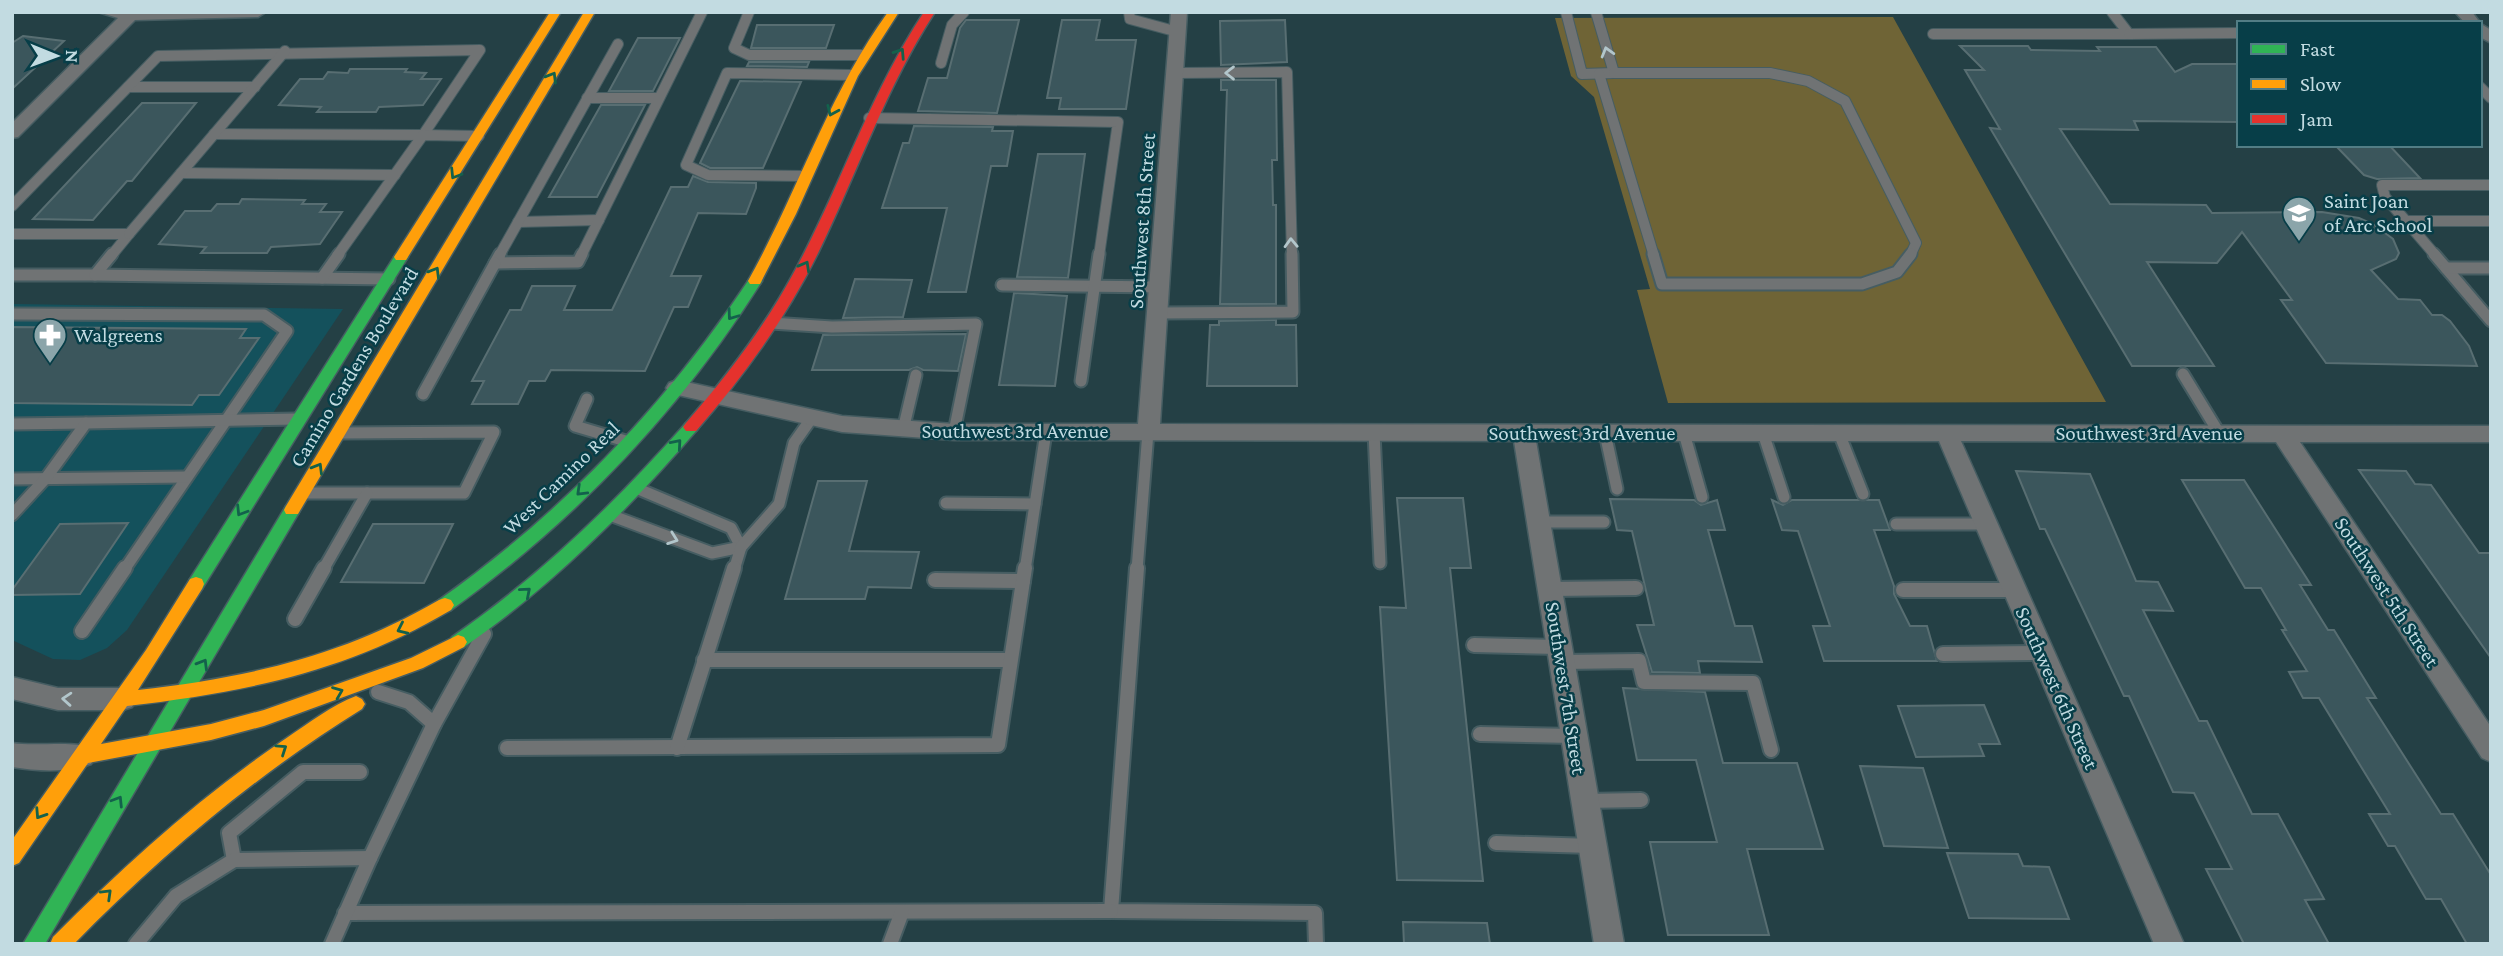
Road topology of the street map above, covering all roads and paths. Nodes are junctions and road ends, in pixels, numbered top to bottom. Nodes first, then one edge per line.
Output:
1 (106, 12) edge
2 (258, 12) edge
3 (556, 12) edge
4 (590, 12) edge
5 (702, 12) edge
6 (749, 12) edge
7 (894, 12) edge
8 (930, 12) edge
9 (964, 12) edge
10 (1129, 12) edge
11 (1179, 12) edge
12 (1566, 12) edge
13 (1596, 12) edge
14 (2112, 12) edge
15 (133, 14) edge
16 (1178, 32) junction
17 (2237, 33) edge
18 (1933, 34) dead end
19 (2129, 34) junction
20 (618, 44) dead end
21 (285, 51) junction
22 (863, 55) junction
23 (941, 63) dead end
24 (1175, 73) junction
25 (1599, 74) junction
26 (1614, 74) junction
27 (851, 75) junction
28 (128, 86) junction
29 (255, 87) junction
30 (587, 98) junction
31 (657, 98) junction
32 (867, 118) junction
33 (12, 133) edge
34 (214, 134) junction
35 (423, 135) junction
36 (479, 136) junction
37 (181, 173) junction
38 (395, 175) junction
39 (807, 176) junction
40 (2491, 185) edge
41 (12, 206) edge
42 (599, 220) junction
43 (2406, 221) junction
44 (2491, 221) edge
45 (518, 222) junction
46 (12, 234) edge
47 (129, 234) junction
48 (495, 263) junction
49 (2446, 268) junction
50 (2491, 268) edge
51 (12, 275) edge
52 (95, 275) junction
53 (322, 278) junction
54 (389, 278) junction
55 (1002, 285) dead end
56 (1094, 286) junction
57 (1161, 288) junction
58 (1159, 313) junction
59 (12, 314) edge
60 (2490, 320) edge
61 (771, 323) junction
62 (392, 344) junction
63 (347, 345) junction
64 (2183, 374) dead end
65 (916, 375) dead end
66 (1081, 381) dead end
67 (677, 388) junction
68 (424, 394) dead end
69 (716, 397) junction
70 (587, 399) dead end
71 (298, 419) junction
72 (811, 419) junction
73 (225, 421) junction
74 (86, 423) junction
75 (12, 424) edge
76 (903, 430) junction
77 (954, 432) junction
78 (1046, 432) junction
79 (1148, 432) junction
80 (1374, 432) junction
81 (339, 433) junction
82 (1524, 433) junction
83 (1605, 433) junction
84 (1684, 433) junction
85 (1763, 433) junction
86 (1839, 433) junction
87 (1946, 433) junction
88 (2219, 433) junction
89 (2282, 433) junction
90 (2491, 434) edge
91 (629, 442) junction
92 (187, 477) junction
93 (46, 478) junction
94 (12, 479) edge
95 (636, 488) junction
96 (1617, 489) dead end
97 (303, 493) junction
98 (367, 493) junction
99 (1863, 494) dead end
100 (1784, 496) dead end
101 (1702, 497) dead end
102 (946, 503) dead end
103 (1035, 504) junction
104 (12, 515) edge
105 (610, 515) junction
106 (1604, 522) dead end
107 (1539, 523) junction
108 (1896, 524) dead end
109 (1985, 524) junction
110 (741, 547) junction
111 (1380, 563) dead end
112 (936, 580) dead end
113 (1023, 581) junction
114 (1636, 588) dead end
115 (1550, 589) junction
116 (1903, 590) dead end
117 (2014, 590) junction
118 (493, 617) junction
119 (295, 619) dead end
120 (82, 631) dead end
121 (1474, 645) dead end
122 (2042, 653) junction
123 (1561, 654) junction
124 (1943, 654) dead end
125 (429, 658) junction
126 (704, 660) junction
127 (1010, 660) junction
128 (12, 688) edge
129 (378, 692) junction
130 (185, 693) junction
131 (123, 699) junction
132 (434, 724) junction
133 (1480, 734) dead end
134 (1574, 736) junction
135 (155, 743) junction
136 (508, 748) dead end
137 (677, 748) junction
138 (1771, 750) dead end
139 (2491, 750) edge
140 (12, 755) edge
141 (82, 756) junction
142 (360, 772) dead end
143 (1641, 800) dead end
144 (1585, 801) junction
145 (1496, 843) dead end
146 (1592, 846) junction
147 (12, 857) edge
148 (370, 858) junction
149 (234, 860) junction
150 (1111, 911) junction
151 (902, 912) junction
152 (345, 913) junction
153 (33, 944) edge
154 (60, 944) edge
155 (136, 944) edge
156 (332, 944) edge
157 (891, 944) edge
158 (1316, 944) edge
159 (1609, 944) edge
160 (2169, 944) edge

1 - 15 street
2 - 15 street
3 - 36 street, Camino Gardens Boulevard
62 -> 4 street, Camino Gardens Boulevard
5 - 31 lane
6 - 22 lane
7 - 22 street, West Camino Real
32 -> 8 street
9 - 23 lane
10 - 16 lane
11 - 16 street, Southwest 8th Street
12 - 25 lane
26 -> 13 lane
14 - 19 lane
15 - 33 street
16 - 24 street, Southwest 8th Street
17 - 19 lane
18 - 19 lane
20 - 30 lane
21 - 28 lane
21 - 29 lane
21 - 35 lane
22 - 27 street, West Camino Real
24 - 57 street, Southwest 8th Street
58 -> 24 lane
25 - 26 lane
25 - 26 lane
27 -> 39 street, West Camino Real
27 - 39 lane
28 - 29 lane
28 - 41 lane
29 - 34 lane
30 - 31 lane
30 - 45 lane
31 - 42 lane
32 - 56 lane
61 -> 32 street
34 - 35 lane
34 - 37 lane
35 - 36 lane
35 - 38 lane
36 -> 54 street, Camino Gardens Boulevard
37 - 38 lane
37 - 47 lane
38 - 53 lane
39 -> 67 street, West Camino Real
40 - 43 lane
42 - 45 lane
42 - 48 lane
43 - 44 lane
43 - 49 lane
45 - 48 lane
46 - 47 lane
47 - 52 lane
48 - 68 lane
49 - 50 lane
49 - 60 lane
51 - 52 lane
52 - 53 lane
53 - 54 lane
54 - 63 street, Camino Gardens Boulevard
55 - 56 lane
56 - 57 lane
56 - 66 lane
57 - 58 street, Southwest 8th Street
58 - 79 street, Southwest 8th Street
59 - 73 lane
61 - 69 street
61 - 77 lane
62 - 63 street
62 - 81 street, Camino Gardens Boulevard
63 - 71 street, Camino Gardens Boulevard
64 - 88 lane
65 - 76 lane
67 - 69 street, Southwest 3rd Avenue
67 - 91 street, West Camino Real
69 - 72 street, Southwest 3rd Avenue
95 -> 69 street
70 - 91 lane
71 - 73 lane
71 -> 131 street, Camino Gardens Boulevard
72 - 76 street, Southwest 3rd Avenue
72 - 110 lane
73 - 74 lane
73 - 92 lane
74 - 75 lane
74 - 93 lane
76 - 77 street, Southwest 3rd Avenue
77 - 78 street, Southwest 3rd Avenue
78 - 79 street, Southwest 3rd Avenue
78 - 103 lane
79 - 80 street, Southwest 3rd Avenue
79 - 150 lane
80 - 82 street, Southwest 3rd Avenue
80 - 111 lane
97 -> 81 street, Camino Gardens Boulevard
81 - 98 lane
82 - 83 street, Southwest 3rd Avenue
82 - 107 street, Southwest 7th Street
83 - 84 street, Southwest 3rd Avenue
83 - 96 lane
84 - 85 street, Southwest 3rd Avenue
84 - 101 lane
85 - 86 street, Southwest 3rd Avenue
85 - 100 lane
86 - 87 street, Southwest 3rd Avenue
86 - 99 lane
87 - 88 street, Southwest 3rd Avenue
87 - 109 street, Southwest 6th Street
88 - 89 street, Southwest 3rd Avenue
89 - 90 street, Southwest 3rd Avenue
89 - 139 street, Southwest 5th Street
91 -> 130 street, West Camino Real
92 - 93 lane
92 - 120 lane
93 - 94 lane
93 - 104 lane
95 - 105 street
95 - 110 lane
97 - 98 lane
130 -> 97 street, Camino Gardens Boulevard
98 - 119 lane
102 - 103 lane
103 - 113 lane
105 -> 110 lane
118 -> 105 street
106 - 107 lane
107 - 115 street, Southwest 7th Street
108 - 109 lane
109 - 117 street, Southwest 6th Street
110 - 126 lane
112 - 113 lane
113 - 127 lane
114 - 115 lane
115 - 123 street, Southwest 7th Street
116 - 117 lane
117 - 122 street, Southwest 6th Street
118 - 125 street
118 - 132 lane
121 - 123 lane
122 - 124 lane
122 - 160 street, Southwest 6th Street
123 - 134 street, Southwest 7th Street
123 - 138 lane
125 - 129 street
135 -> 125 street
126 - 127 lane
126 - 137 lane
127 - 137 lane
131 -> 128 street
129 - 132 lane
154 -> 129 street
130 - 131 street, West Camino Real
130 - 135 street, Camino Gardens Boulevard
131 - 141 street
132 - 148 lane
133 - 134 lane
134 - 144 street, Southwest 7th Street
135 - 141 street
153 -> 135 street
136 - 137 lane
140 - 141 street
141 -> 147 street
142 - 149 lane
143 - 144 lane
144 - 146 street, Southwest 7th Street
145 - 146 lane
146 - 159 street, Southwest 7th Street
148 - 149 lane
148 - 152 lane
149 - 155 lane
150 - 151 lane
150 - 158 lane
151 - 152 lane
151 - 157 lane
152 - 156 lane

